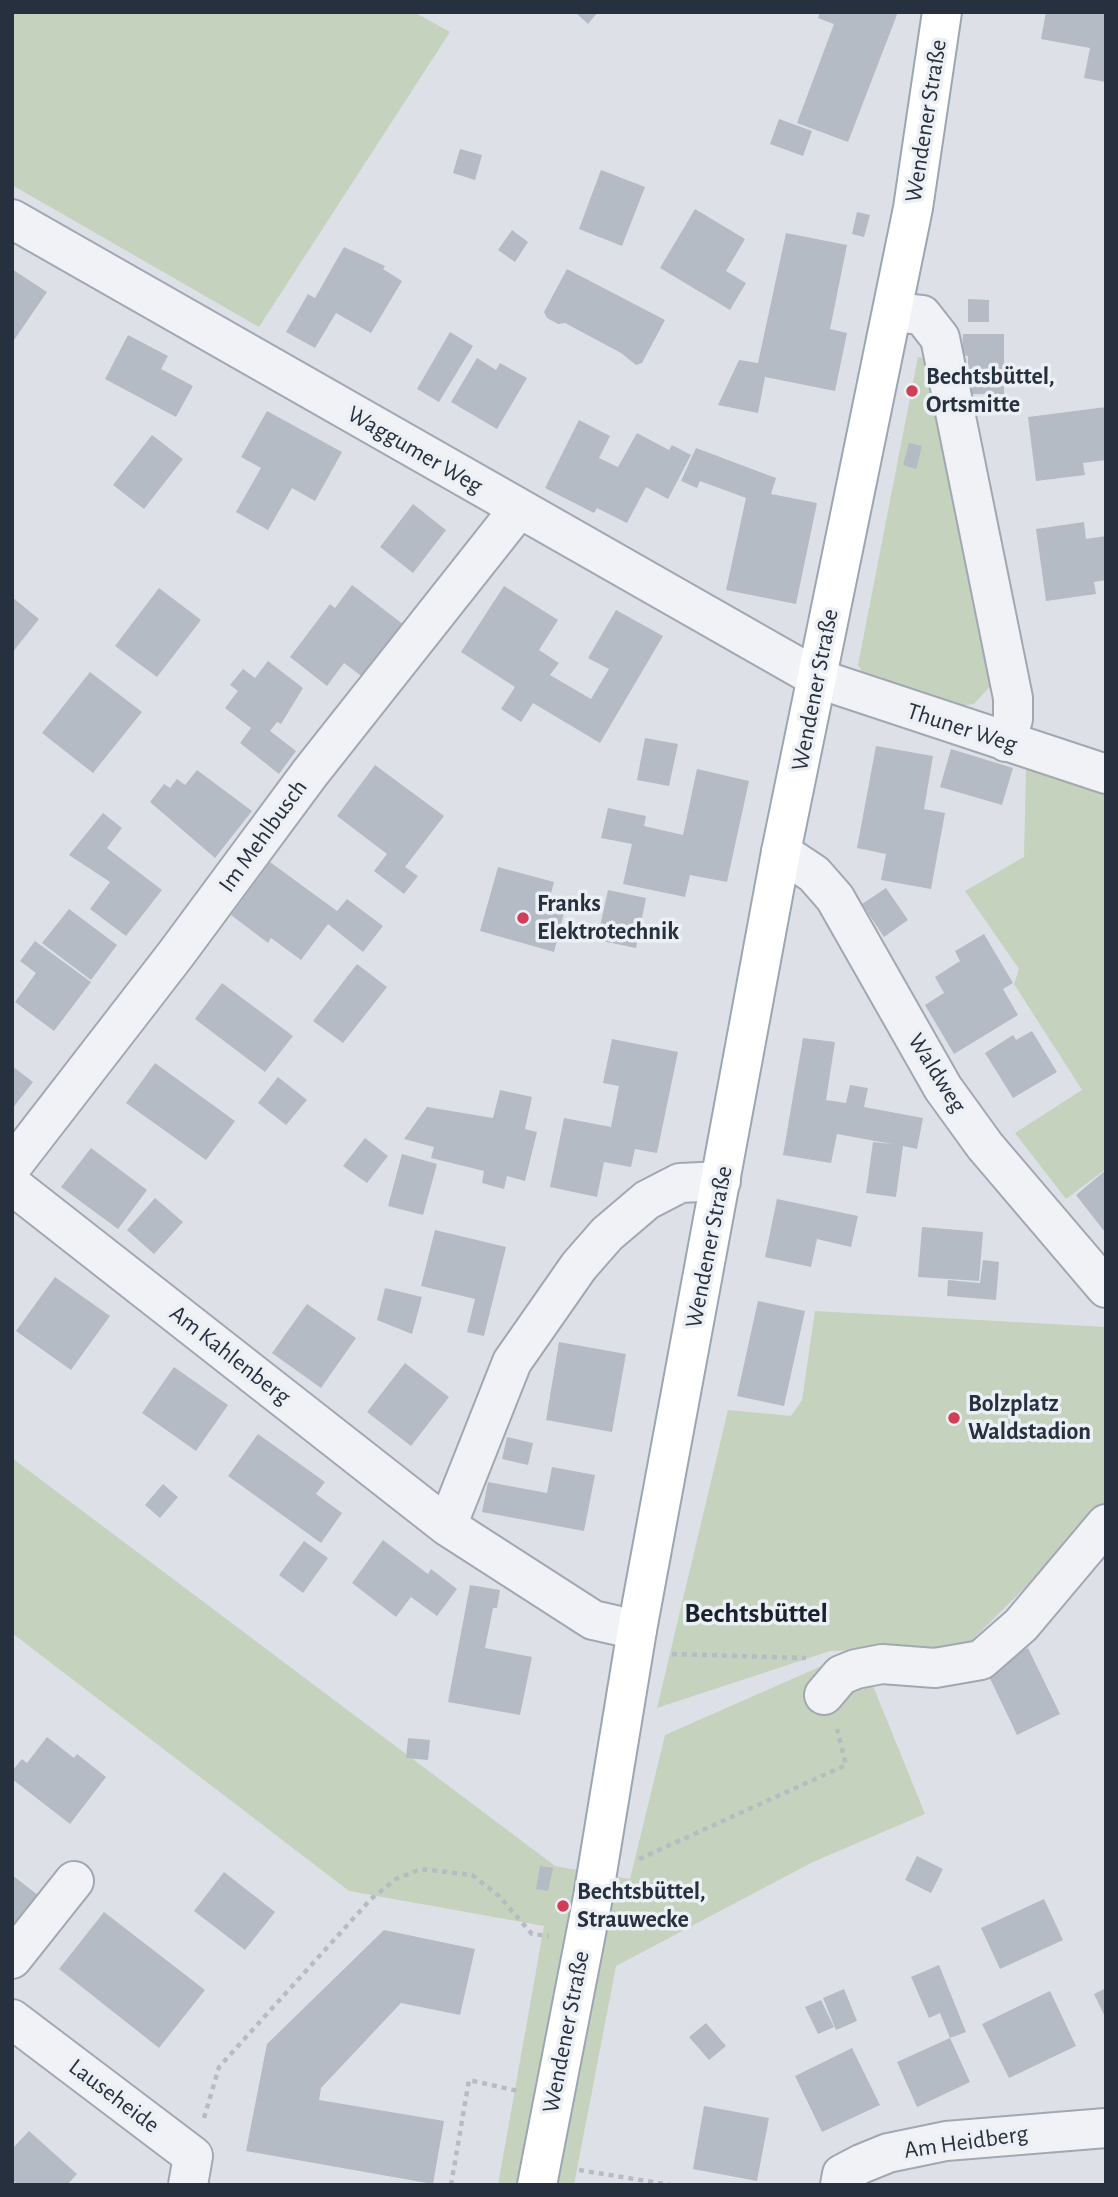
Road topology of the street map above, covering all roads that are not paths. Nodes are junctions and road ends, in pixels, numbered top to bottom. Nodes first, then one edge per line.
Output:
1 (942, 12) edge
2 (12, 219) edge
3 (892, 312) junction
4 (519, 510) junction
5 (819, 679) junction
6 (1006, 742) junction
7 (1106, 774) edge
8 (781, 852) junction
9 (12, 1166) edge
10 (721, 1181) junction
11 (12, 1185) edge
12 (1106, 1288) edge
13 (1106, 1524) edge
14 (447, 1526) junction
15 (636, 1640) junction
16 (824, 1695) road end
17 (74, 1881) dead end
18 (12, 1959) edge
19 (12, 2019) edge
20 (1106, 2128) edge
21 (190, 2170) edge
22 (537, 2185) edge
23 (840, 2185) edge

1 - 3 main road, Wendener Straße
2 - 4 street, Waggumer Weg
3 - 5 main road, Wendener Straße
3 - 6 street
4 - 5 street, Waggumer Weg
4 - 9 street, Im Mehlbusch
5 - 6 street, Thuner Weg
5 - 8 main road, Wendener Straße
6 - 7 street, Thuner Weg
8 - 10 main road, Wendener Straße
8 - 12 street, Waldweg
10 - 14 street
10 - 15 main road, Wendener Straße
11 - 14 street, Am Kahlenberg
13 - 16 street
14 - 15 street, Am Kahlenberg
15 - 22 main road, Wendener Straße
17 - 18 street
19 - 21 street, Lauseheide
20 - 23 street, Am Heidberg

